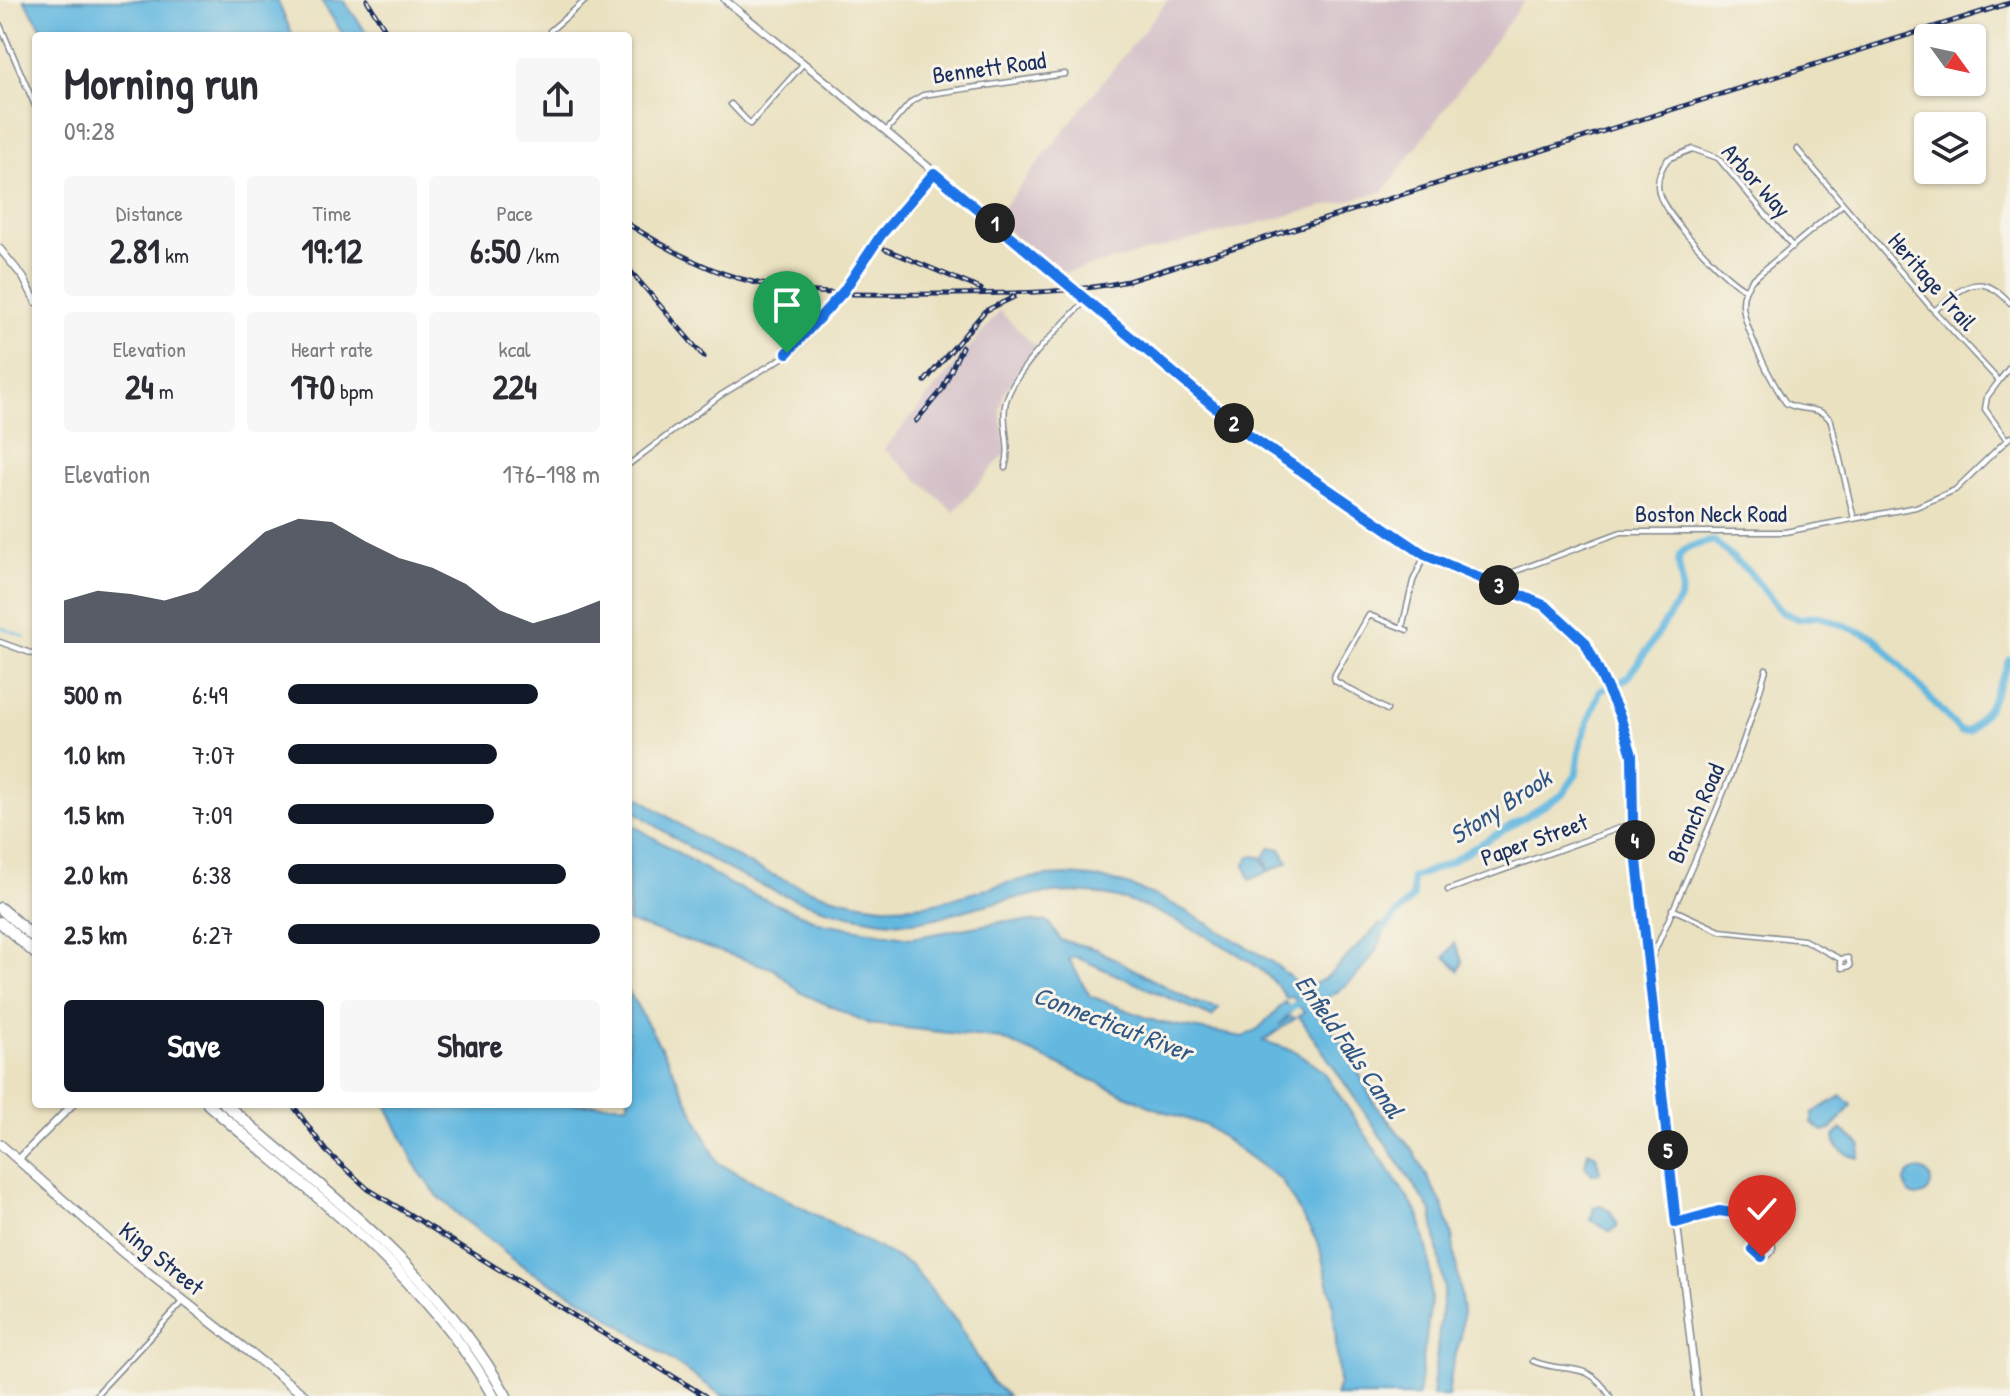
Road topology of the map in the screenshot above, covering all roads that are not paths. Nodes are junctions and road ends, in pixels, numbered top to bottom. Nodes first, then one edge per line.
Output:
1 (586, 0) edge
2 (730, 2) edge
3 (0, 25) edge
4 (550, 31) dead end
5 (804, 63) junction
6 (1065, 74) dead end
7 (32, 95) edge
8 (731, 104) dead end
9 (886, 131) junction
10 (1797, 149) dead end
11 (934, 173) junction
12 (1843, 204) junction
13 (1793, 247) junction
14 (0, 249) edge
15 (1745, 289) junction
16 (32, 294) edge
17 (1085, 301) junction
18 (2010, 303) edge
19 (1934, 311) junction
20 (2010, 367) edge
21 (1999, 381) junction
22 (2008, 438) edge
23 (632, 462) edge
24 (1005, 468) dead end
25 (1854, 519) junction
26 (1425, 555) junction
27 (1489, 581) junction
28 (0, 642) edge
29 (32, 654) edge
30 (1766, 669) dead end
31 (1387, 710) dead end
32 (1633, 823) junction
33 (1448, 890) dead end
34 (0, 908) edge
35 (1672, 909) junction
36 (0, 922) edge
37 (32, 936) edge
38 (32, 950) edge
39 (1840, 959) dead end
40 (1647, 968) junction
41 (69, 1108) edge
42 (213, 1108) edge
43 (229, 1108) edge
44 (0, 1144) edge
45 (18, 1160) junction
46 (1676, 1223) junction
47 (1757, 1238) junction
48 (183, 1302) junction
49 (1533, 1361) dead end
50 (95, 1396) edge
51 (305, 1396) edge
52 (493, 1396) edge
53 (506, 1396) edge
54 (1610, 1396) edge
55 (1697, 1396) edge

1 - 4 street
2 - 5 main road
3 - 7 street
5 - 8 street
5 - 9 main road
6 - 9 street, Bennett Road
9 - 11 main road
10 - 12 street, Heritage Trail
11 - 17 main road
11 - 23 street
12 - 13 street
12 - 19 street, Heritage Trail
13 - 15 street
13 - 15 street, Arbor Way
14 - 16 main road
15 - 25 street
17 - 24 street
17 - 26 main road
18 - 19 street
19 - 21 street, Heritage Trail
20 - 21 street
21 - 22 street
22 - 25 street, Boston Neck Road
25 - 27 street, Boston Neck Road
26 - 27 main road
26 - 31 street
27 - 32 main road
28 - 29 street
30 - 35 street, Branch Road
32 - 33 street, Paper Street
32 - 40 main road
34 - 37 highway
35 - 39 street
35 - 40 street, Branch Road
36 - 38 highway
40 - 46 main road
41 - 45 main road
42 - 52 highway
43 - 53 highway
44 - 45 main road, King Street
45 - 48 main road, King Street
46 - 47 street
46 - 55 main road
47 - 47 street
48 - 50 street
48 - 51 main road, King Street
49 - 54 street

